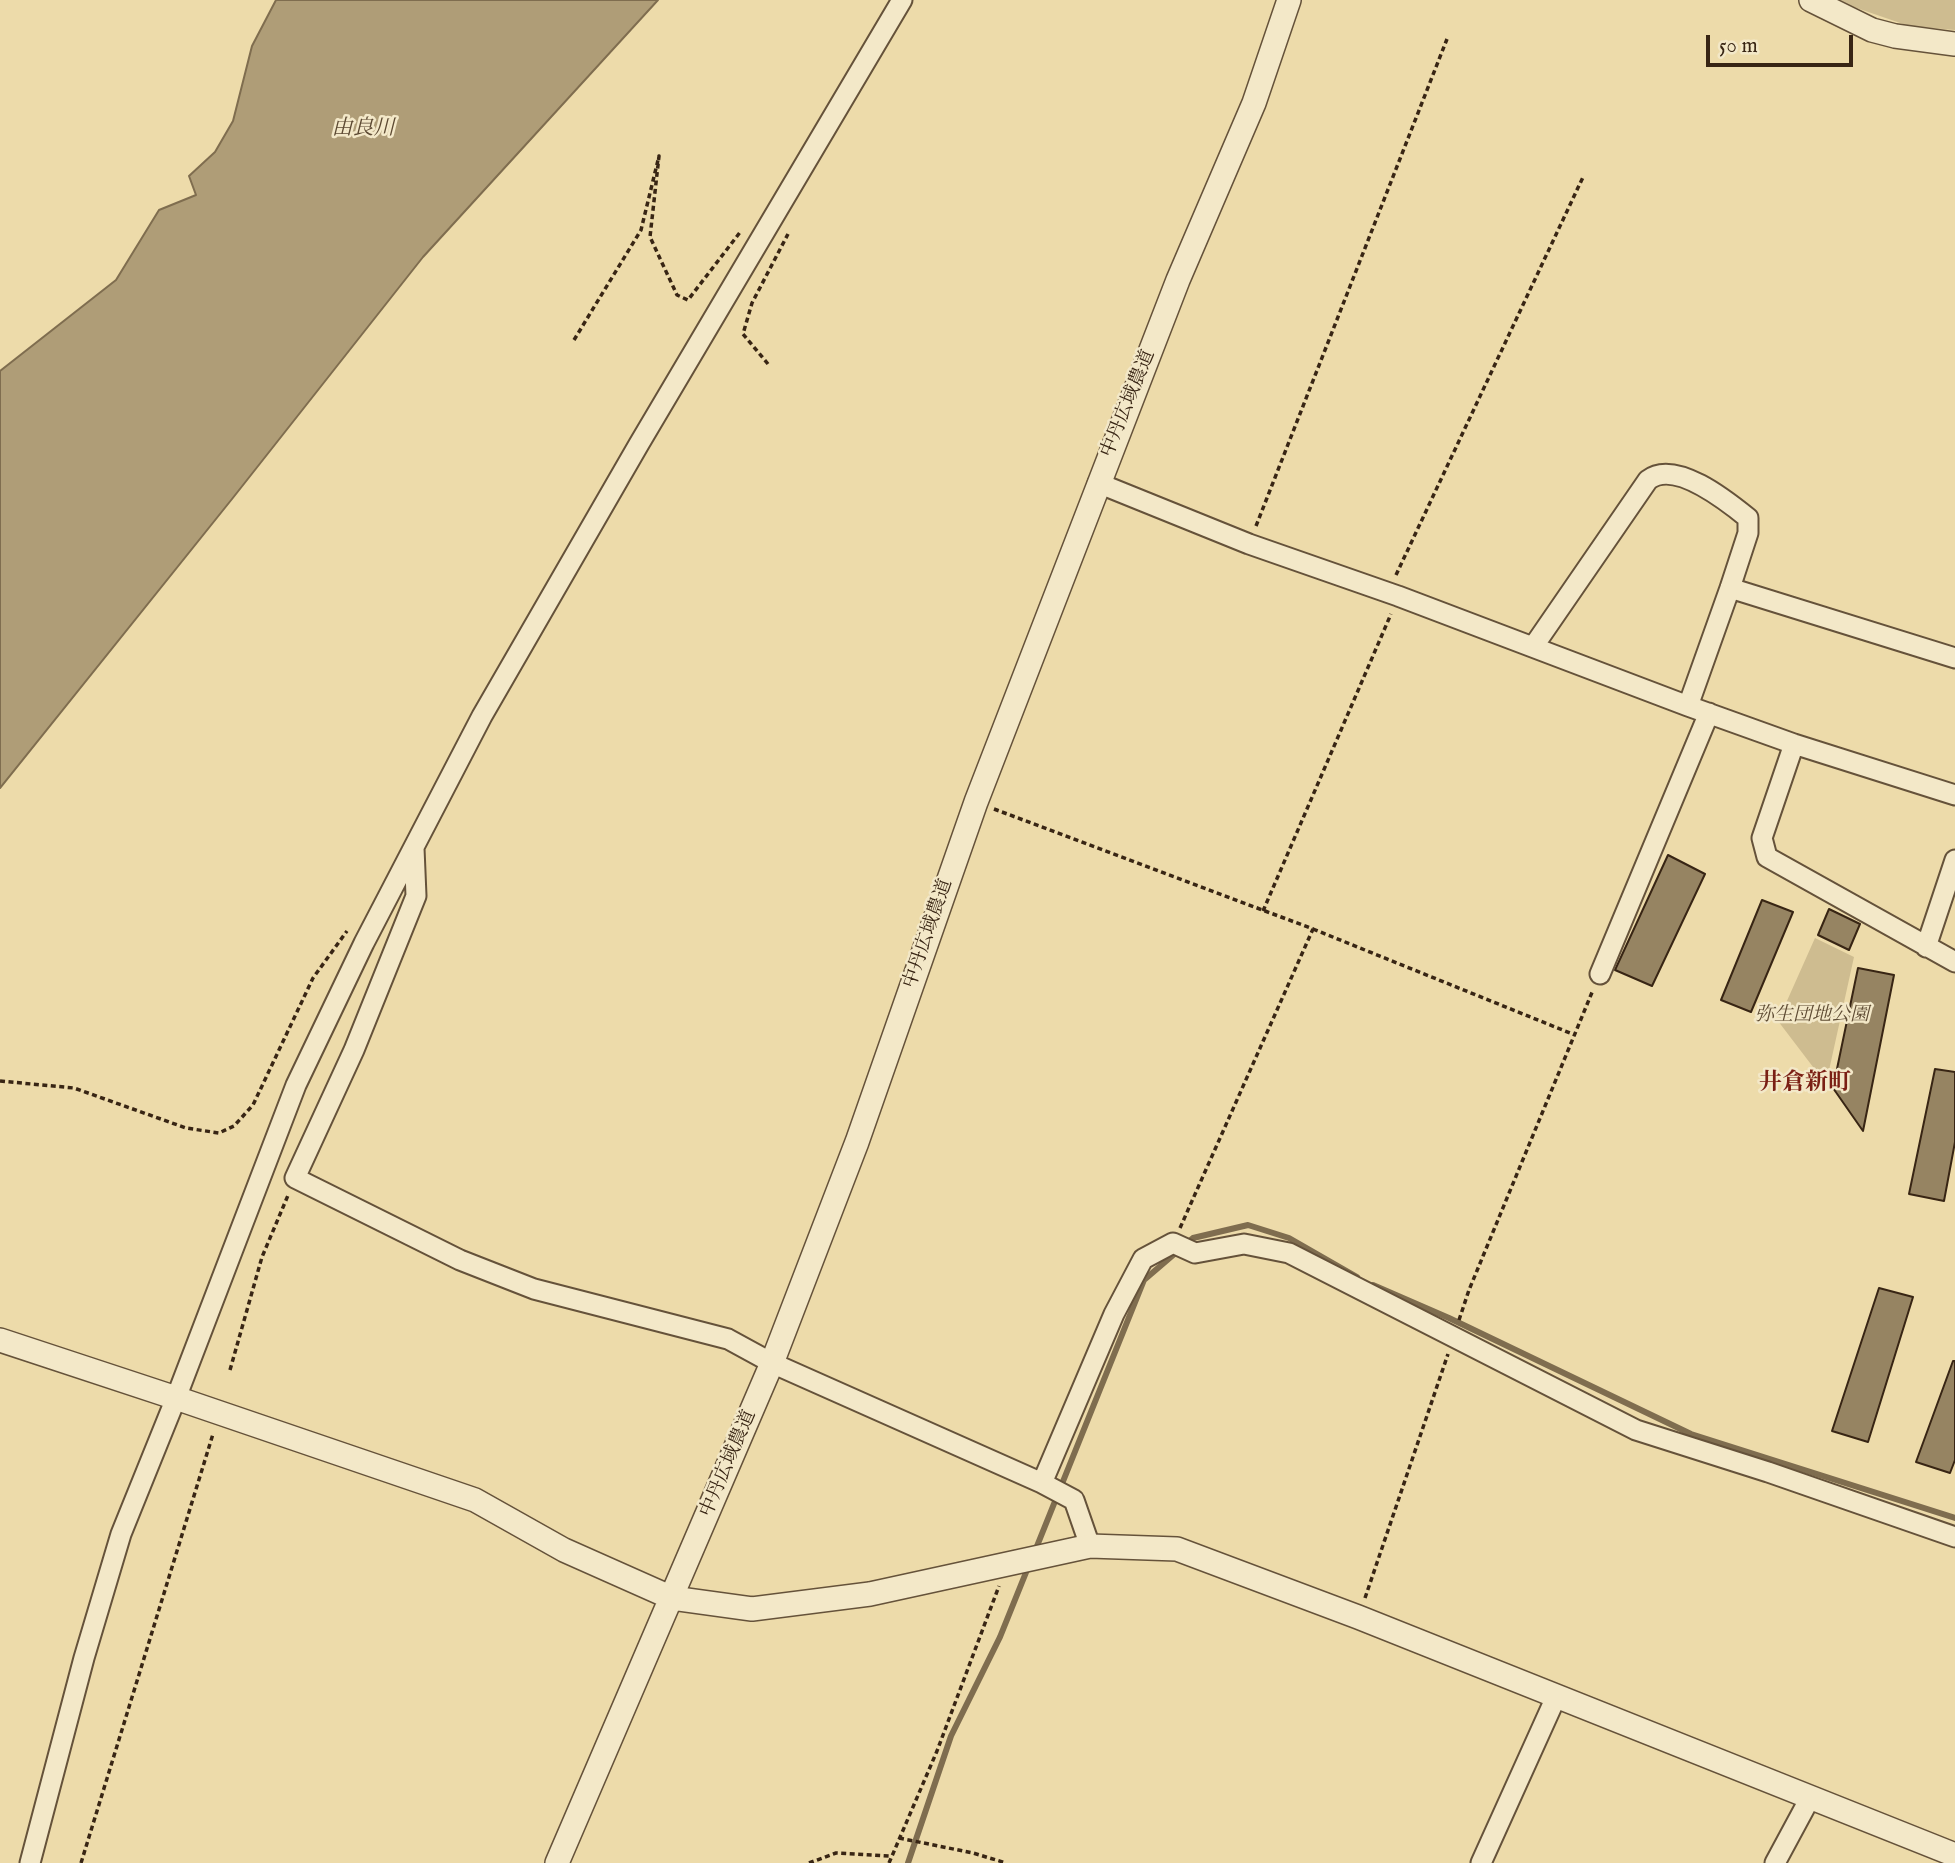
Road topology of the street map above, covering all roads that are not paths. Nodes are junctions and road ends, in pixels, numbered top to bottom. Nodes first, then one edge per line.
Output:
1 (902, 0) edge
2 (1289, 0) edge
3 (1811, 0) edge
4 (1955, 44) edge
5 (1098, 483) junction
6 (1730, 588) junction
7 (1533, 647) junction
8 (1955, 658) edge
9 (1688, 706) junction
10 (1709, 713) junction
11 (1794, 744) junction
12 (1955, 795) edge
13 (414, 847) junction
14 (1955, 860) edge
15 (1926, 947) junction
16 (1955, 962) edge
17 (1600, 974) road end
18 (0, 1340) edge
19 (772, 1363) junction
20 (172, 1396) junction
21 (1042, 1483) junction
22 (1955, 1537) edge
23 (1090, 1546) junction
24 (672, 1598) junction
25 (1556, 1697) junction
26 (1810, 1798) junction
27 (1952, 1853) edge
28 (30, 1863) edge
29 (557, 1863) edge
30 (1480, 1863) edge
31 (1775, 1863) edge

1 - 13 street
2 - 5 street, 中丹広域農道
3 - 4 street
5 - 7 street
5 - 19 street, 中丹広域農道
6 - 7 street
6 - 8 street
6 - 9 street
7 - 9 street
9 - 10 street
10 - 11 street
10 - 17 street
11 - 12 street
11 - 15 street
13 - 19 street
13 - 20 street
14 - 15 street
15 - 16 street
18 - 20 street
19 - 21 street
19 - 24 street, 中丹広域農道
20 - 24 street
20 - 28 street
21 - 22 street
21 - 23 street
23 - 24 street
23 - 25 street
24 - 29 street, 中丹広域農道
25 - 26 street
25 - 30 street
26 - 27 street
26 - 31 street

